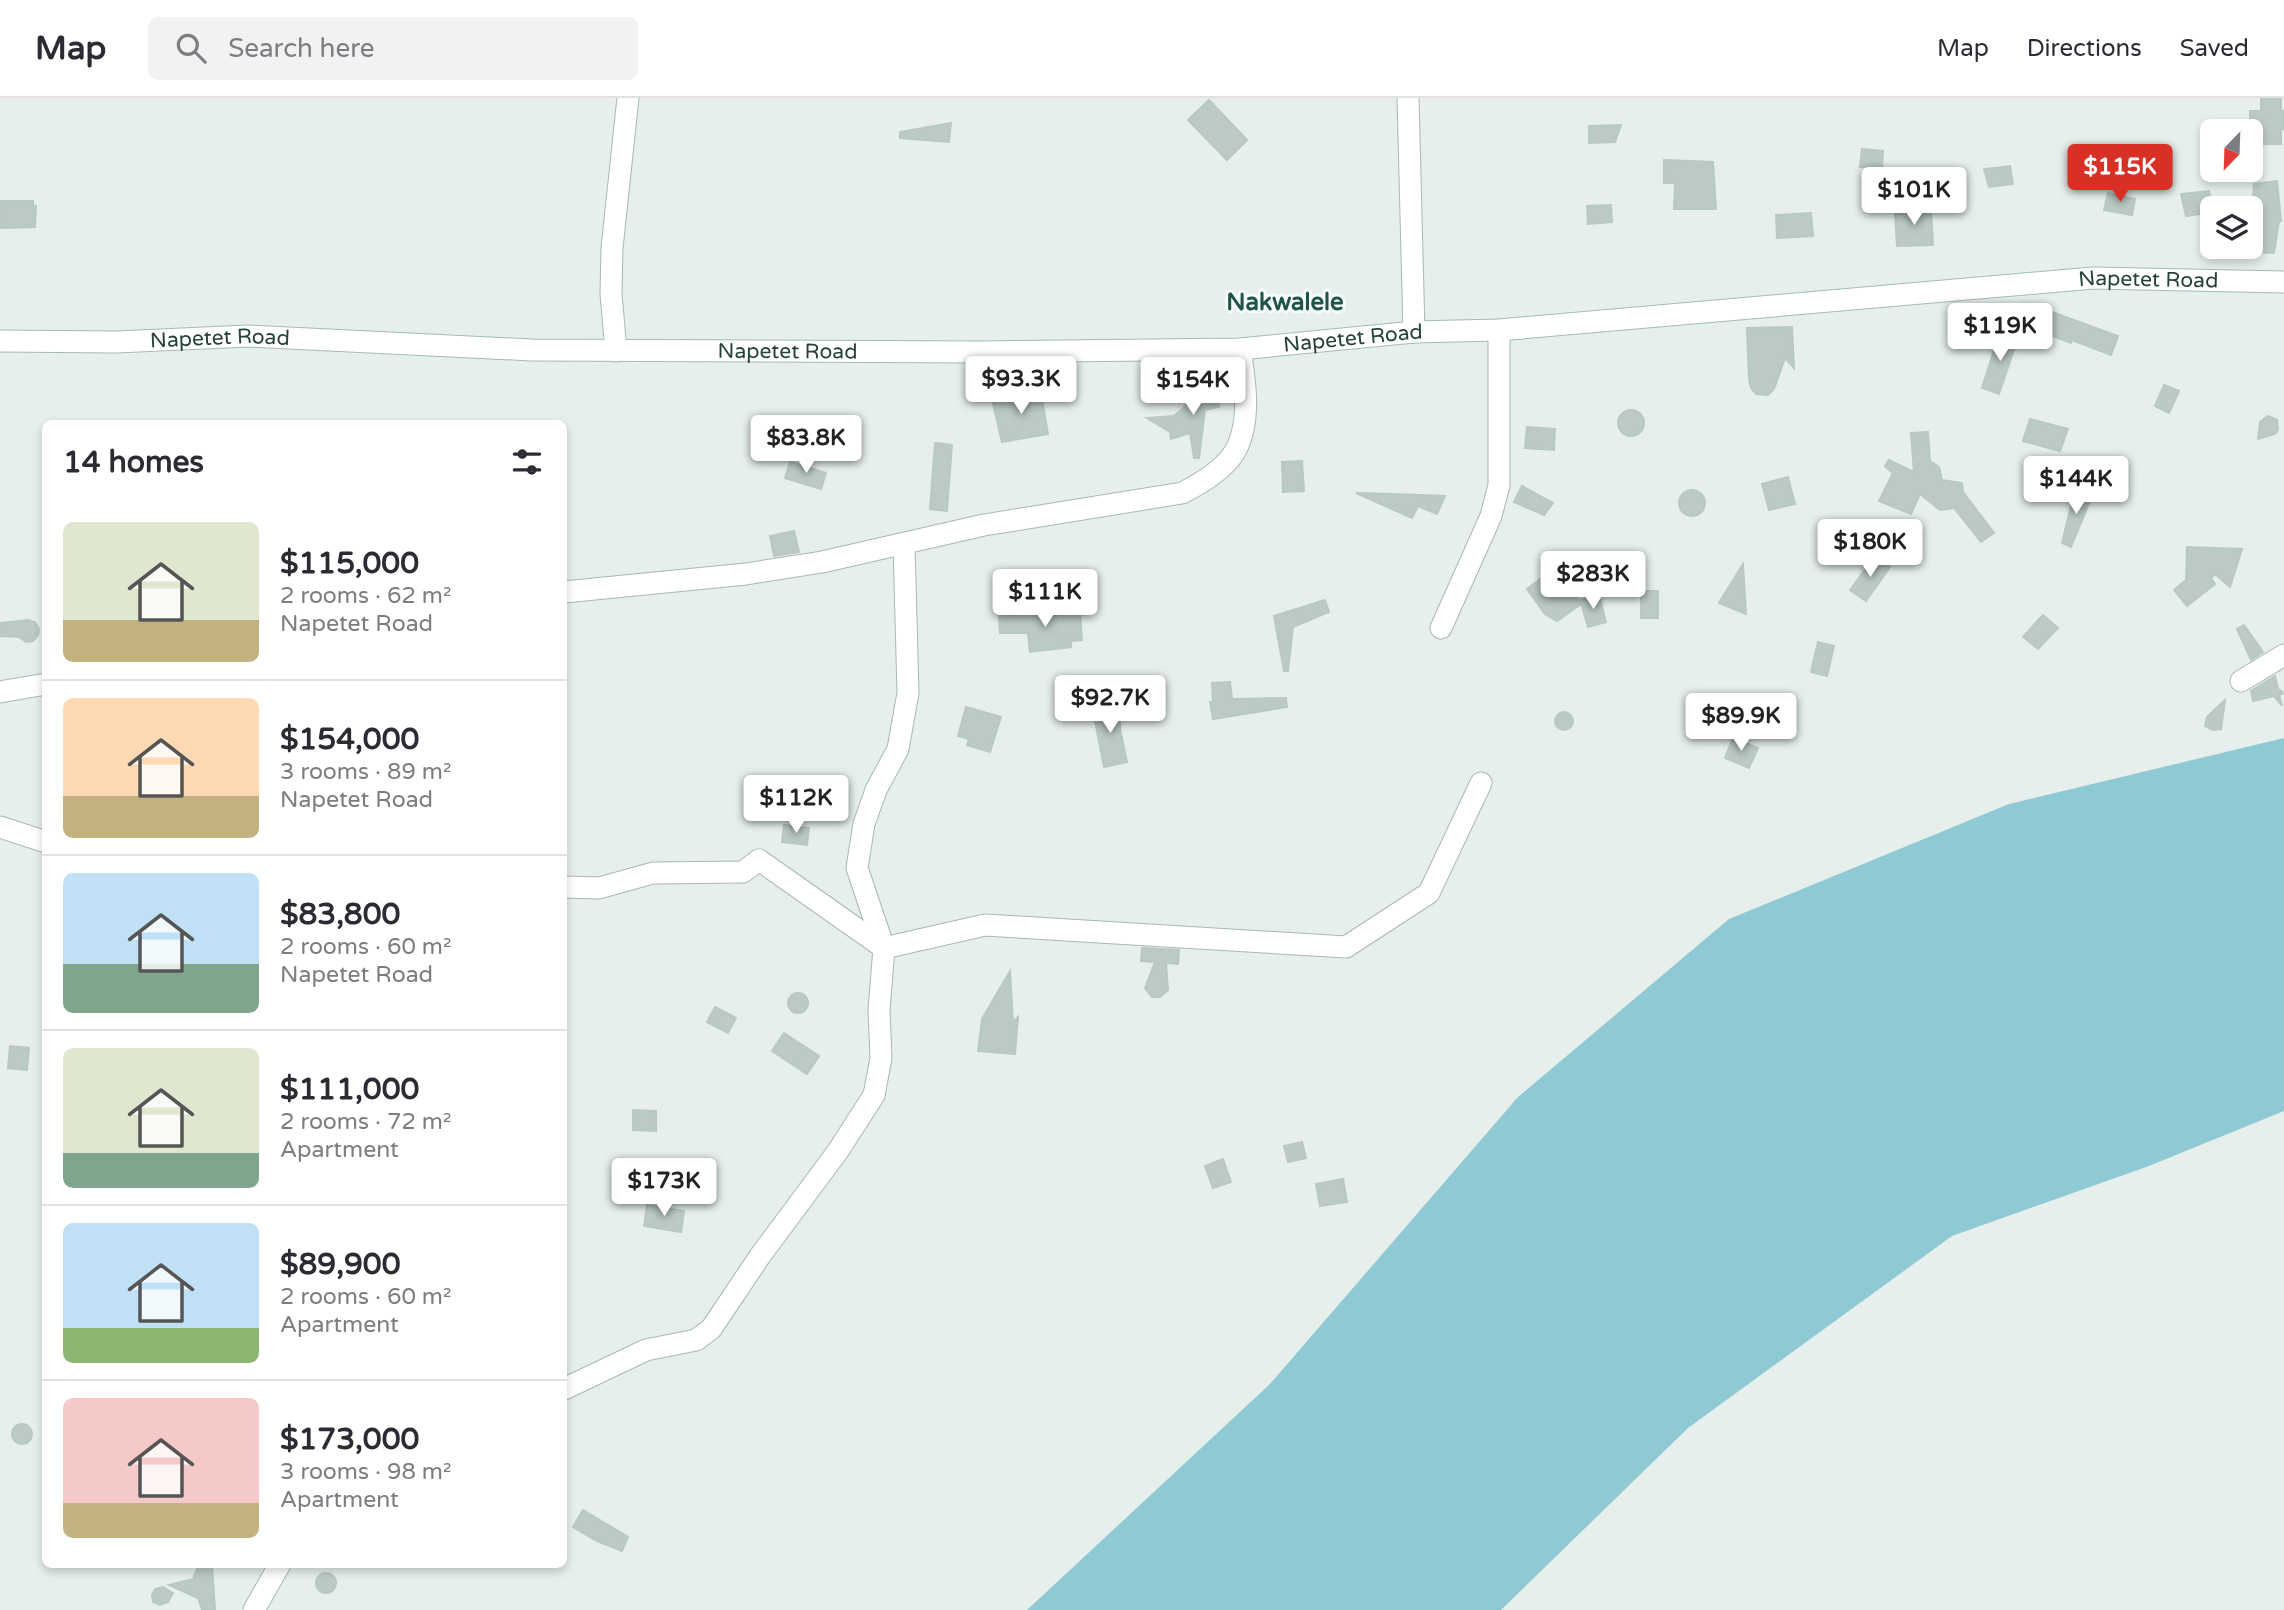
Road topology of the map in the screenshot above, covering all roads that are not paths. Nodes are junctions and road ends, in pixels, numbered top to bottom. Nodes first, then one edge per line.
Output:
1 (628, 98) edge
2 (1408, 98) edge
3 (2284, 282) edge
4 (1499, 330) junction
5 (1414, 332) junction
6 (0, 341) edge
7 (1240, 349) junction
8 (617, 351) junction
9 (904, 544) junction
10 (567, 592) edge
11 (1441, 628) dead end
12 (2284, 655) edge
13 (2241, 681) dead end
14 (42, 685) edge
15 (0, 692) edge
16 (1480, 783) dead end
17 (0, 827) edge
18 (42, 841) edge
19 (567, 887) edge
20 (884, 948) junction
21 (567, 1389) edge
22 (278, 1568) edge
23 (254, 1610) edge

1 - 8 street
2 - 5 street
3 - 4 street, Napetet Road
4 - 5 street, Napetet Road
4 - 11 street
5 - 7 street, Napetet Road
6 - 8 street, Napetet Road
7 - 8 street, Napetet Road
7 - 9 street
9 - 10 street
9 - 20 street
12 - 13 street
14 - 15 street
16 - 20 street
17 - 18 street
19 - 20 street
20 - 21 street
22 - 23 street

